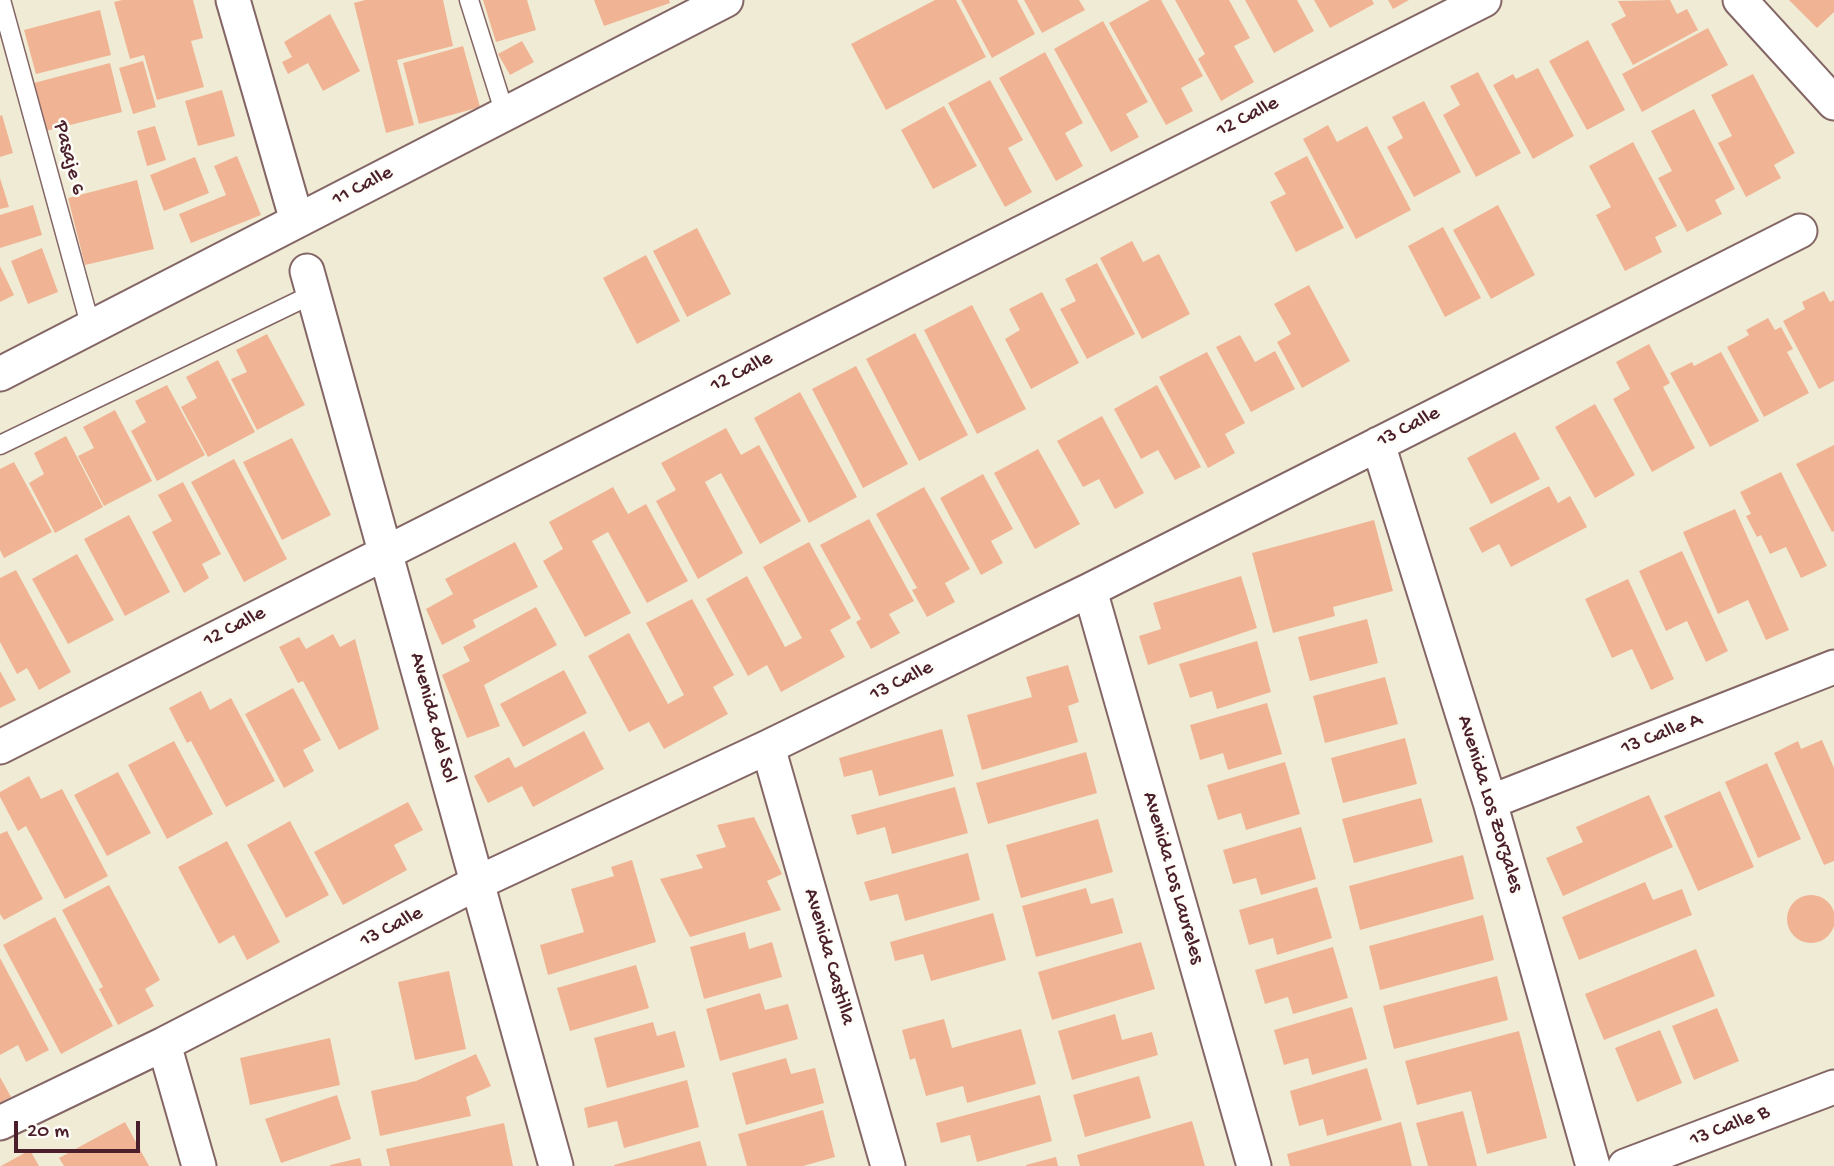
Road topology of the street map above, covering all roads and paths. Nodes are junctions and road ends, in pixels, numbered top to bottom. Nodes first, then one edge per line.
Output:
1 (1, 0) edge
2 (233, 0) edge
3 (469, 0) edge
4 (1484, 0) edge
5 (1740, 0) edge
6 (718, 2) edge
7 (1834, 103) edge
8 (505, 114) junction
9 (297, 221) junction
10 (1800, 231) dead end
11 (310, 282) joint
12 (90, 328) junction
13 (0, 374) edge
14 (1378, 444) junction
15 (0, 445) edge
16 (386, 552) junction
17 (1090, 590) junction
18 (1834, 667) edge
19 (0, 747) edge
20 (768, 747) junction
21 (1490, 802) junction
22 (477, 883) junction
23 (164, 1044) junction
24 (1834, 1087) edge
25 (0, 1123) edge
26 (199, 1166) edge
27 (556, 1166) edge
28 (888, 1166) edge
29 (1254, 1166) edge
30 (1593, 1166) edge
31 (1625, 1166) edge

1 - 12 lane, Pasaje 6
2 - 9 street
3 - 8 lane
4 - 16 street, 12 Calle
5 - 7 street
6 - 8 street, 11 Calle
8 - 9 street, 11 Calle
9 - 12 street, 11 Calle
10 - 14 street, 13 Calle
11 - 15 lane
11 - 16 street, Avenida del Sol
12 - 13 street, 11 Calle
14 - 17 street, 13 Calle
14 - 21 street, Avenida Los Zorzales
16 - 19 street, 12 Calle
16 - 22 street, Avenida del Sol
17 - 20 street, 13 Calle
17 - 29 street, Avenida Los Laureles
18 - 21 street, 13 Calle A
20 - 22 street, 13 Calle
20 - 28 street, Avenida Castilla
21 - 30 street, Avenida Los Zorzales
22 - 23 street, 13 Calle
22 - 27 street, Avenida del Sol
23 - 25 street, 13 Calle
23 - 26 street
24 - 31 street, 13 Calle B

